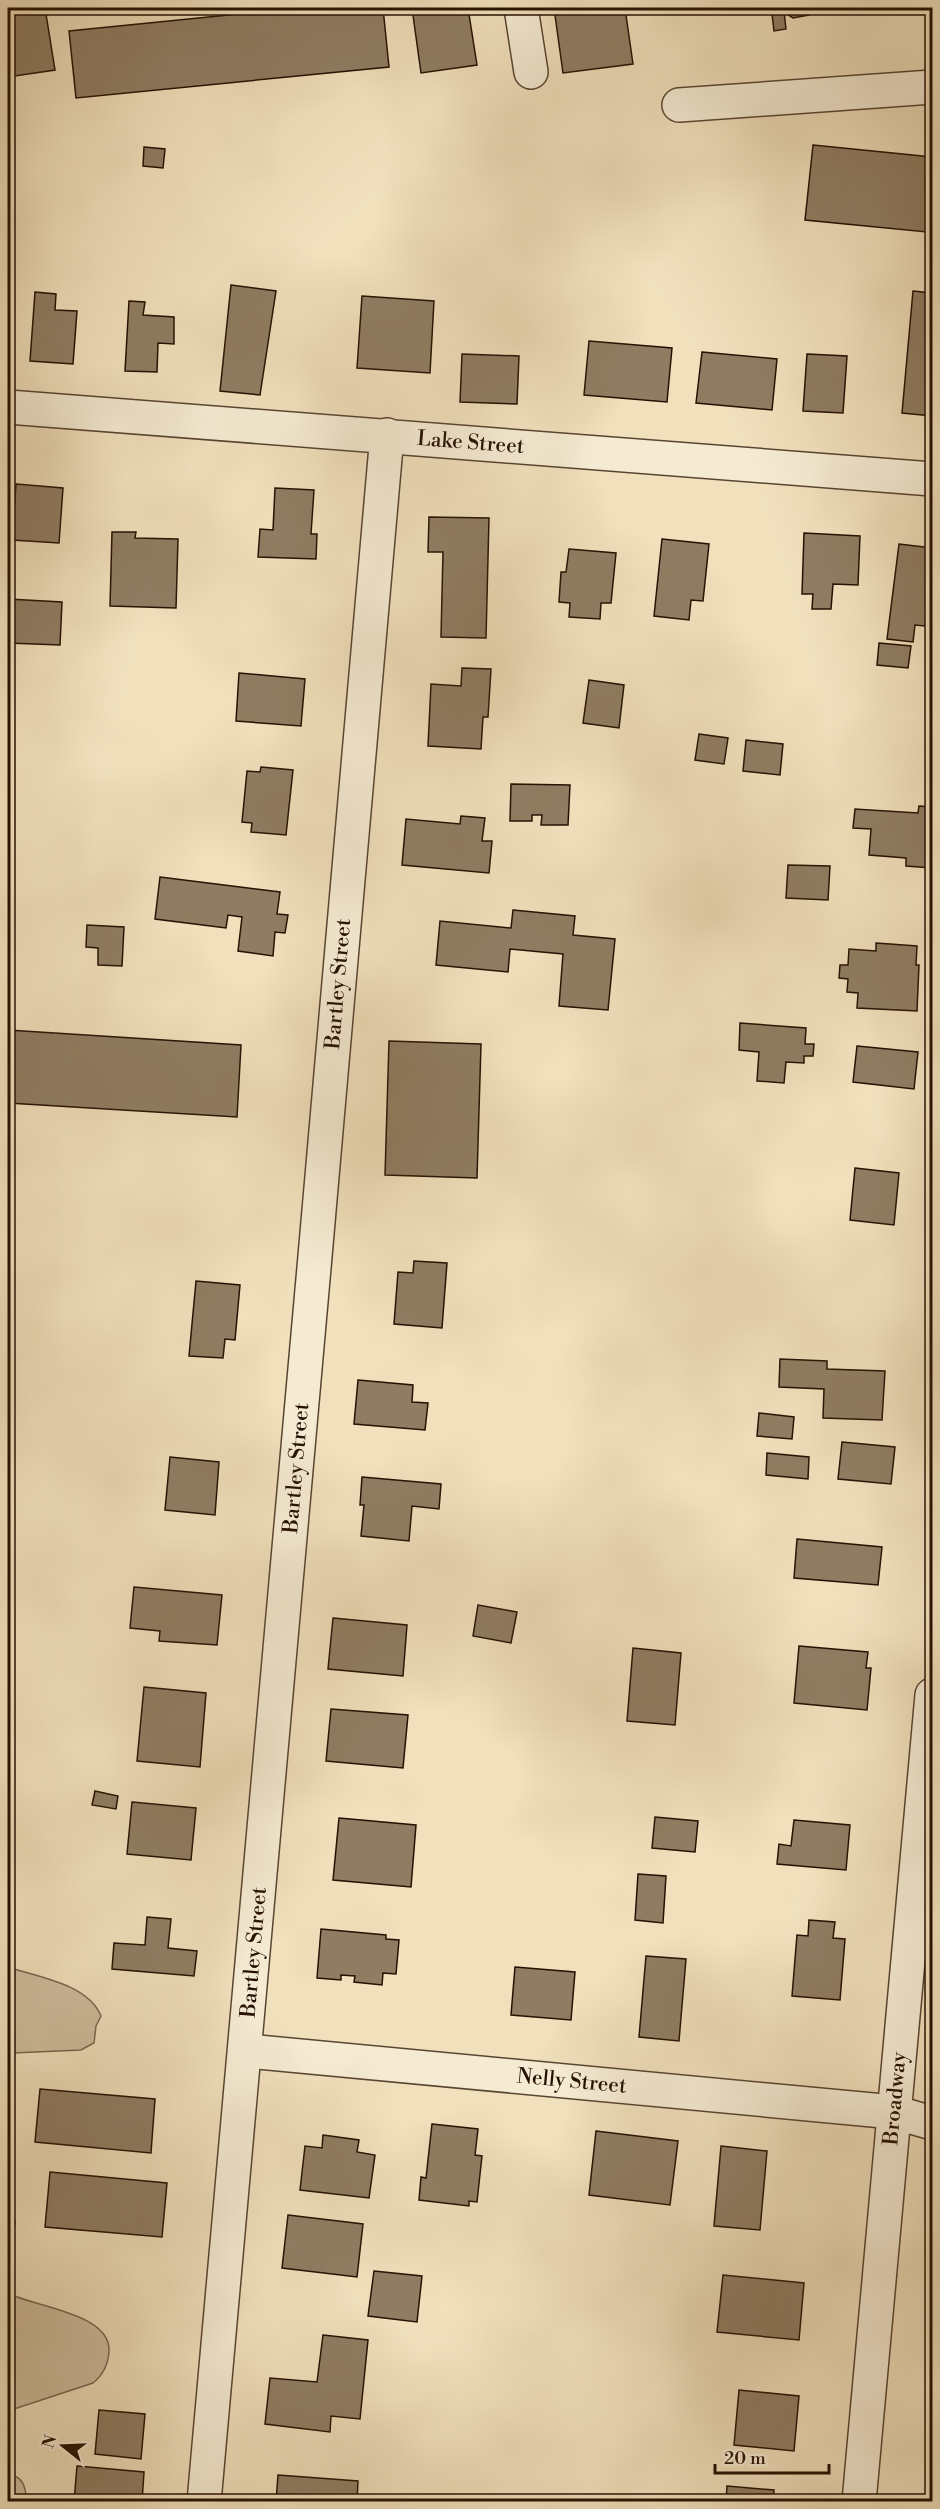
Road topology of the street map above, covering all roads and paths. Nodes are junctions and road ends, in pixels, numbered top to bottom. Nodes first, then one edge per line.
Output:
1 (521, 8) edge
2 (531, 72) dead end
3 (933, 87) edge
4 (680, 105) dead end
5 (8, 407) edge
6 (387, 435) junction
7 (933, 479) edge
8 (933, 1695) edge
9 (247, 2051) junction
10 (894, 2112) junction
11 (933, 2123) edge
12 (204, 2502) edge
13 (859, 2502) edge

1 - 2 street
3 - 4 street
5 - 6 street, Lake Street
6 - 7 street, Lake Street
6 - 9 street, Bartley Street
8 - 10 street, Broadway
9 - 10 street, Nelly Street
9 - 12 street, Bartley Street
10 - 11 street, Nelly Street
10 - 13 street, Broadway

